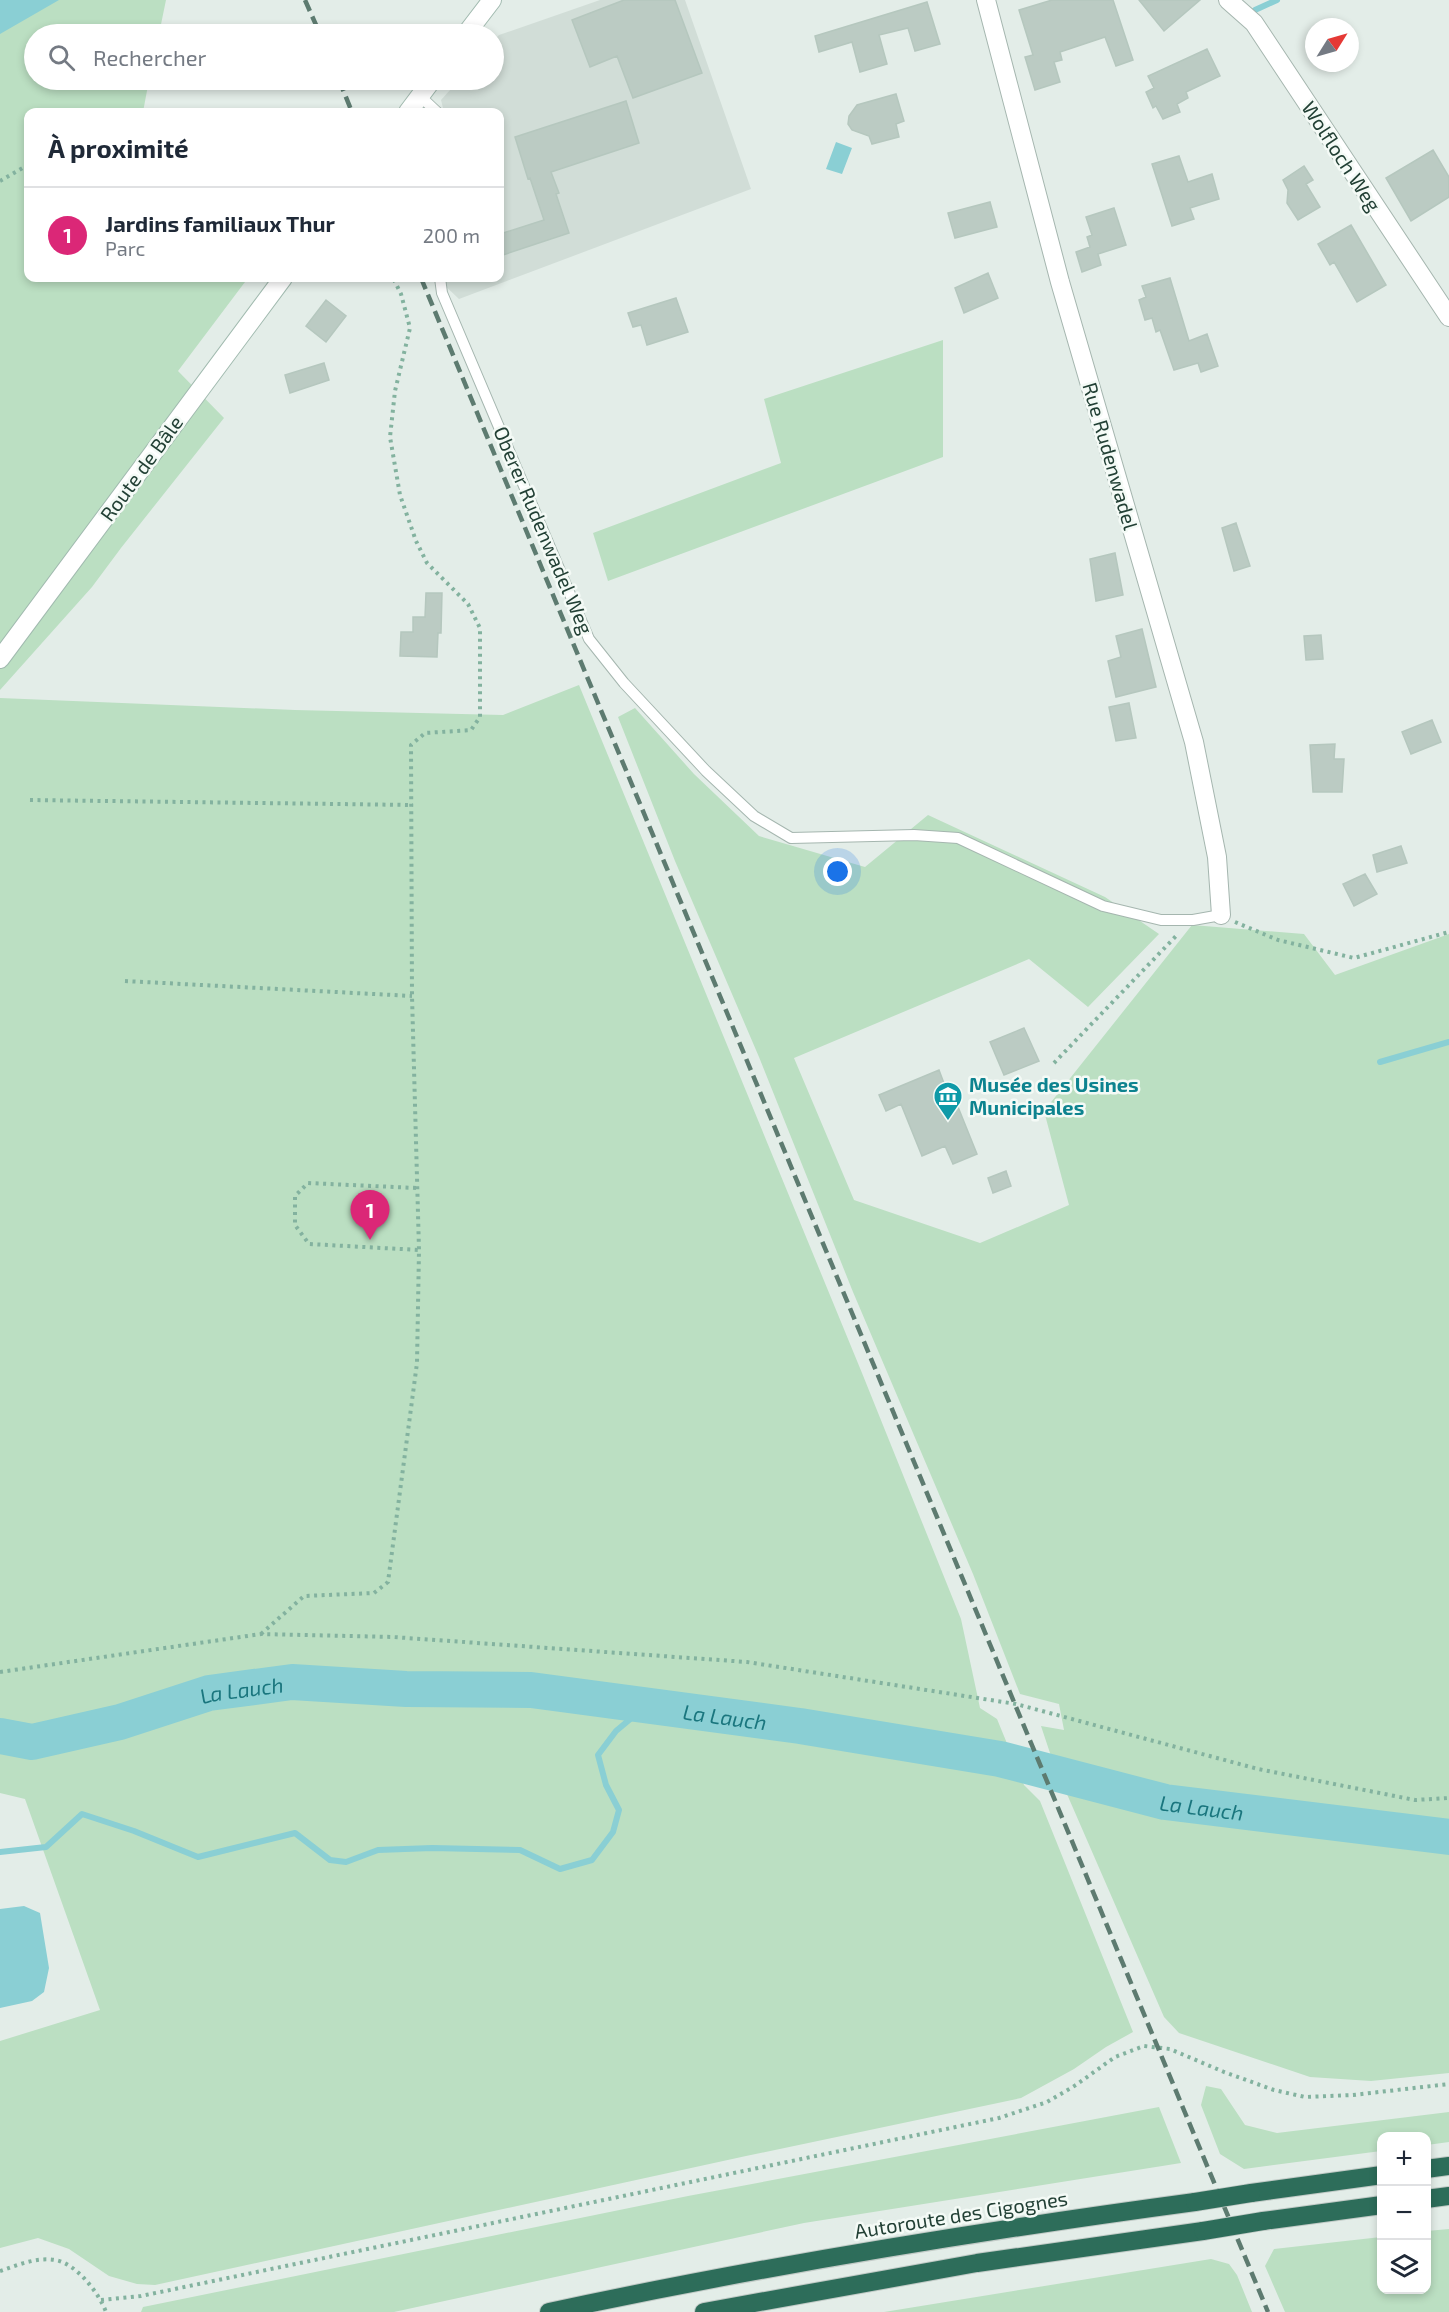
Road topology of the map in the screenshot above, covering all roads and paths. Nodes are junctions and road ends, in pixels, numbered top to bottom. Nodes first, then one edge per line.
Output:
1 (492, 0) edge
2 (986, 0) edge
3 (1228, 0) edge
4 (474, 24) edge
5 (424, 90) edge
6 (420, 96) junction
7 (411, 108) edge
8 (433, 108) edge
9 (24, 167) edge
10 (0, 181) edge
11 (280, 282) edge
12 (395, 282) edge
13 (440, 282) edge
14 (1449, 317) edge
15 (0, 659) edge
16 (30, 800) dead end
17 (413, 805) junction
18 (1221, 915) junction
19 (1193, 920) junction
20 (1449, 932) edge
21 (125, 981) dead end
22 (412, 996) junction
23 (1054, 1064) dead end
24 (416, 1188) junction
25 (418, 1250) junction
26 (261, 1634) junction
27 (0, 1672) edge
28 (1449, 1798) edge
29 (1449, 2084) edge
30 (1449, 2166) edge
31 (1431, 2168) edge
32 (1377, 2176) edge
33 (1449, 2196) edge
34 (1431, 2198) edge
35 (1377, 2206) edge
36 (0, 2271) edge
37 (101, 2300) junction
38 (106, 2312) edge
39 (549, 2312) edge
40 (704, 2312) edge

1 - 4 street
2 - 18 street, Rue Rudenwadel
3 - 14 street, Wolfloch Weg
5 - 6 street
6 - 7 street
6 - 8 lane
9 - 10 path
11 - 15 street, Route de Bâle
12 - 17 path
13 - 19 lane, Oberer Rudenwadel Weg
16 - 17 path
17 - 22 path
18 - 19 lane, Oberer Rudenwadel Weg
18 - 20 path
19 - 23 path
21 - 22 path
22 - 24 path
24 - 25 path
24 - 25 path
25 - 26 path
26 - 27 path
26 - 28 path
29 - 37 path
30 - 31 highway
32 - 39 highway, Autoroute des Cigognes, bridge
33 - 34 highway
35 - 40 highway, bridge
36 - 37 path
37 - 38 path

